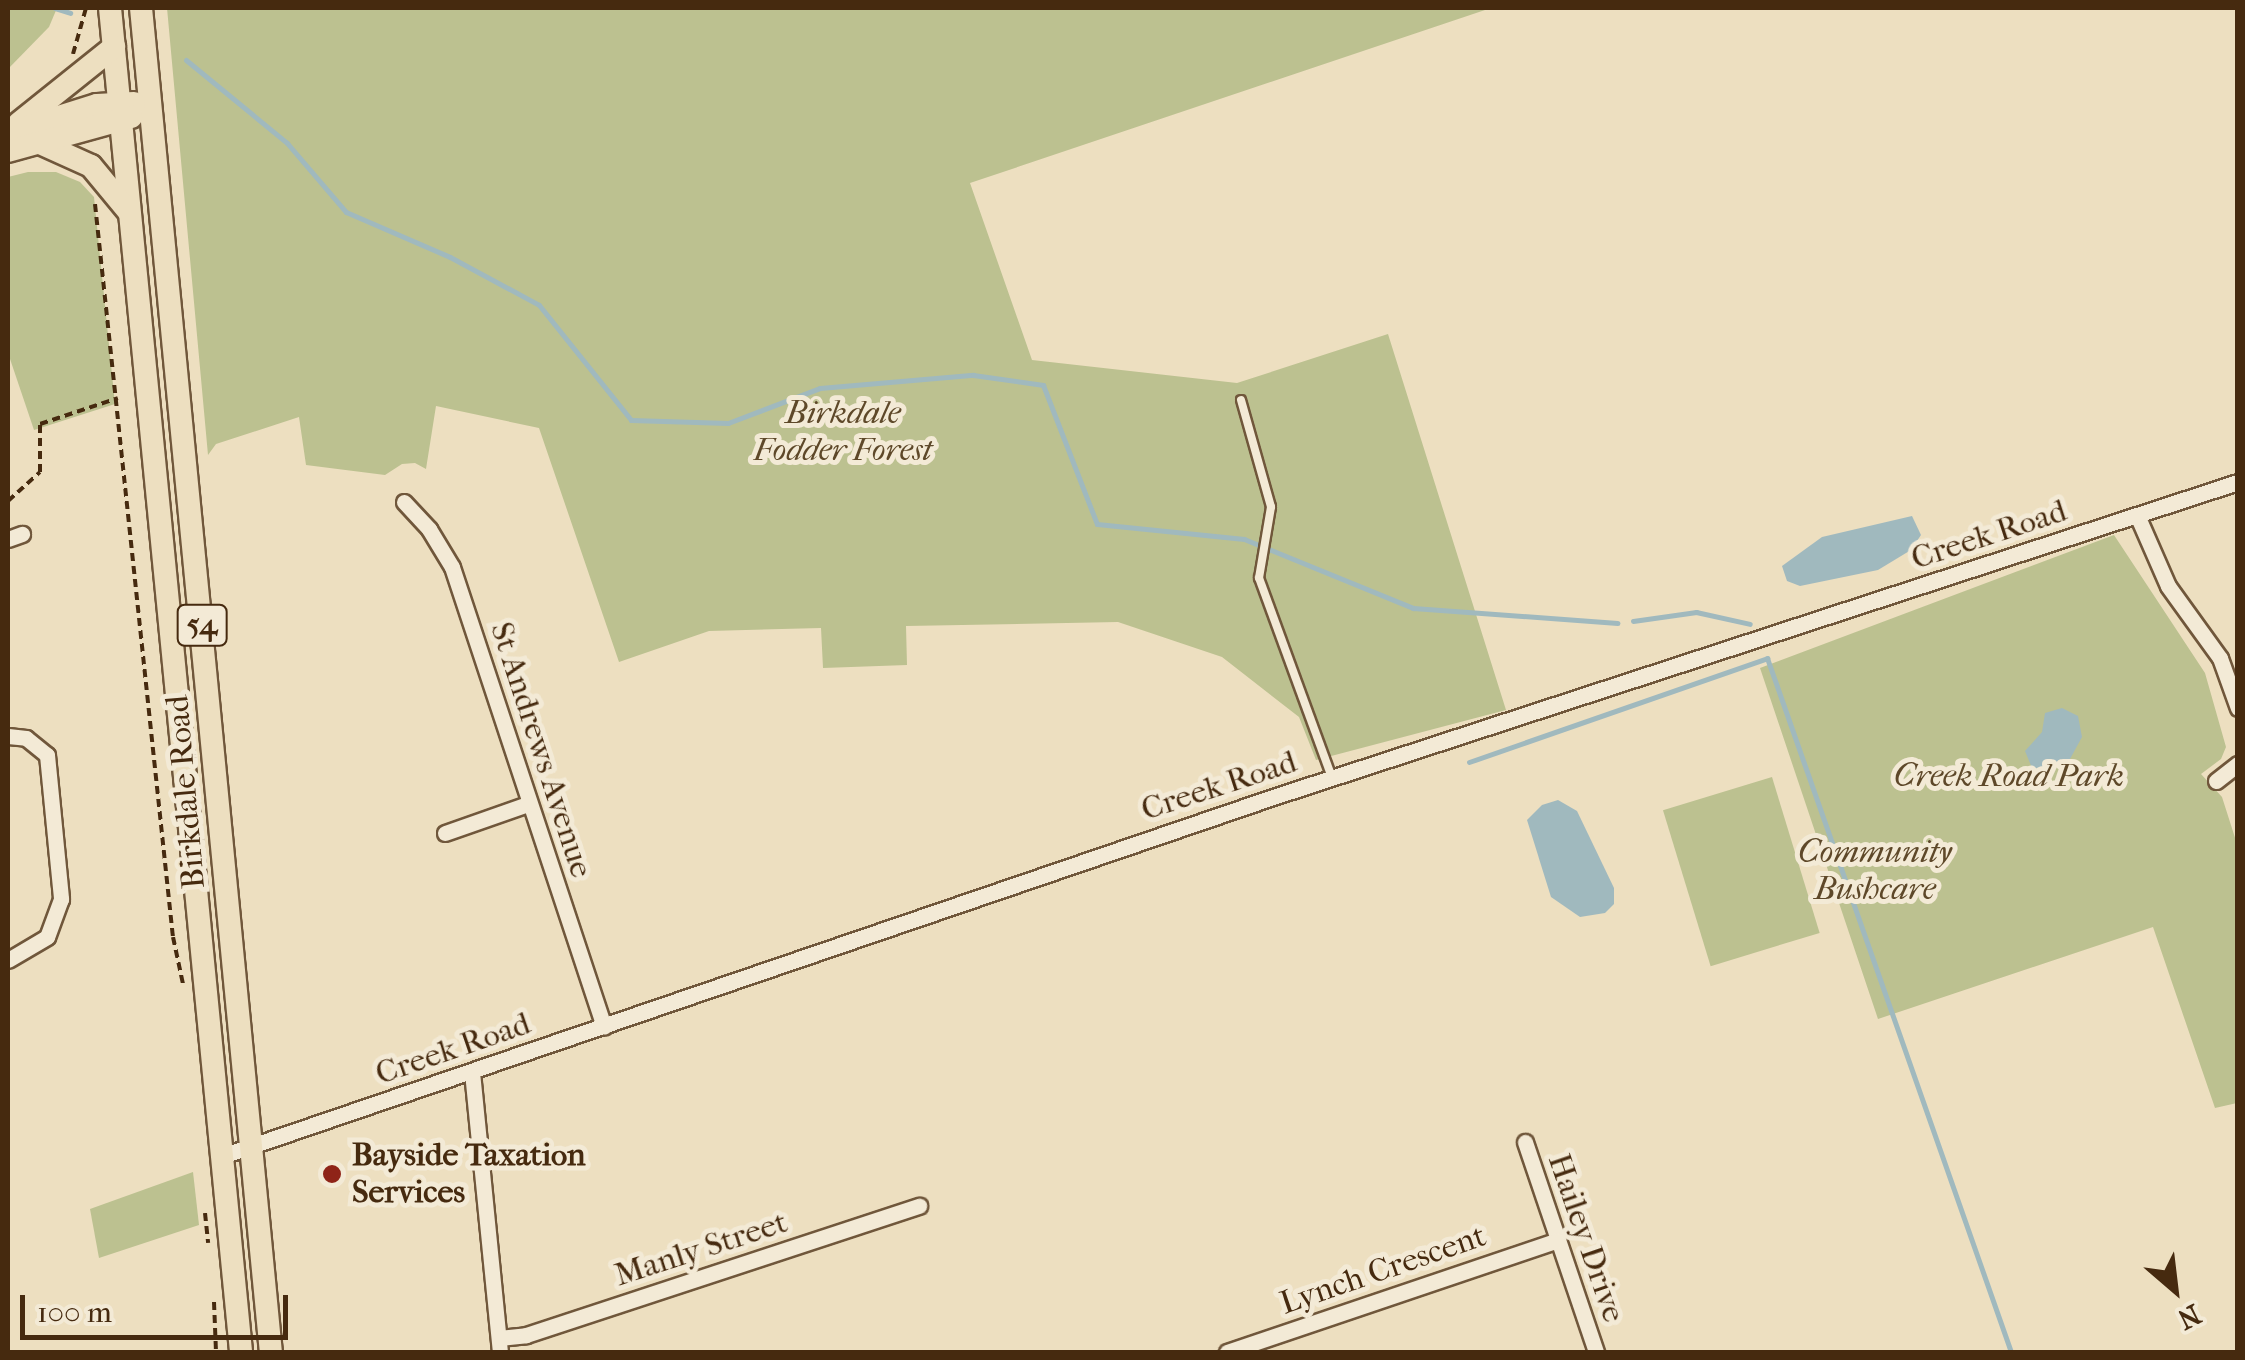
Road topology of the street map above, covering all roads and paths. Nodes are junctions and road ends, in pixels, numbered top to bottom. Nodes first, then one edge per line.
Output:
1 (86, 8) edge
2 (110, 8) edge
3 (141, 8) edge
4 (114, 47) junction
5 (77, 66) dead end
6 (151, 105) junction
7 (120, 111) junction
8 (8, 133) edge
9 (40, 143) junction
10 (8, 151) edge
11 (93, 196) dead end
12 (130, 214) junction
13 (118, 398) junction
14 (1240, 400) dead end
15 (2238, 482) edge
16 (8, 501) edge
17 (404, 502) dead end
18 (2138, 514) junction
19 (2238, 708) edge
20 (8, 736) edge
21 (2238, 764) edge
22 (1332, 778) junction
23 (2216, 780) dead end
24 (528, 804) junction
25 (445, 833) dead end
26 (8, 960) edge
27 (184, 986) dead end
28 (604, 1026) junction
29 (472, 1072) junction
30 (1525, 1142) dead end
31 (251, 1145) junction
32 (222, 1156) junction
33 (918, 1206) dead end
34 (205, 1209) dead end
35 (1558, 1240) junction
36 (210, 1259) dead end
37 (214, 1292) dead end
38 (500, 1345) edge
39 (216, 1352) edge
40 (242, 1352) edge
41 (271, 1352) edge
42 (1227, 1352) edge
43 (1596, 1352) edge

1 - 5 path
2 - 4 main road, 54
3 - 6 main road, 54
4 - 7 main road, 54
4 - 8 main road
6 - 7 main road
6 - 31 main road, Birkdale Road / 54
7 - 8 main road
7 - 9 main road
7 - 12 main road, Birkdale Road / 54
9 - 10 main road
9 - 12 main road
11 - 13 path
12 - 32 main road, Birkdale Road / 54
13 - 16 path
13 - 27 path
14 - 22 lane
15 - 18 street, Creek Road
17 - 24 street, St Andrews Avenue
18 - 19 street
18 - 22 street, Creek Road
20 - 26 street
21 - 23 street
22 - 28 street, Creek Road
24 - 25 street
24 - 28 street, St Andrews Avenue
28 - 29 street, Creek Road
29 - 31 street, Creek Road
29 - 38 street
30 - 35 street, Hailey Drive
31 - 32 street, Creek Road
31 - 41 main road, Birkdale Road / 54
32 - 40 main road, Birkdale Road / 54
33 - 38 street, Manly Street
34 - 36 path
35 - 42 street, Lynch Crescent
35 - 43 street, Hailey Drive
37 - 39 path

